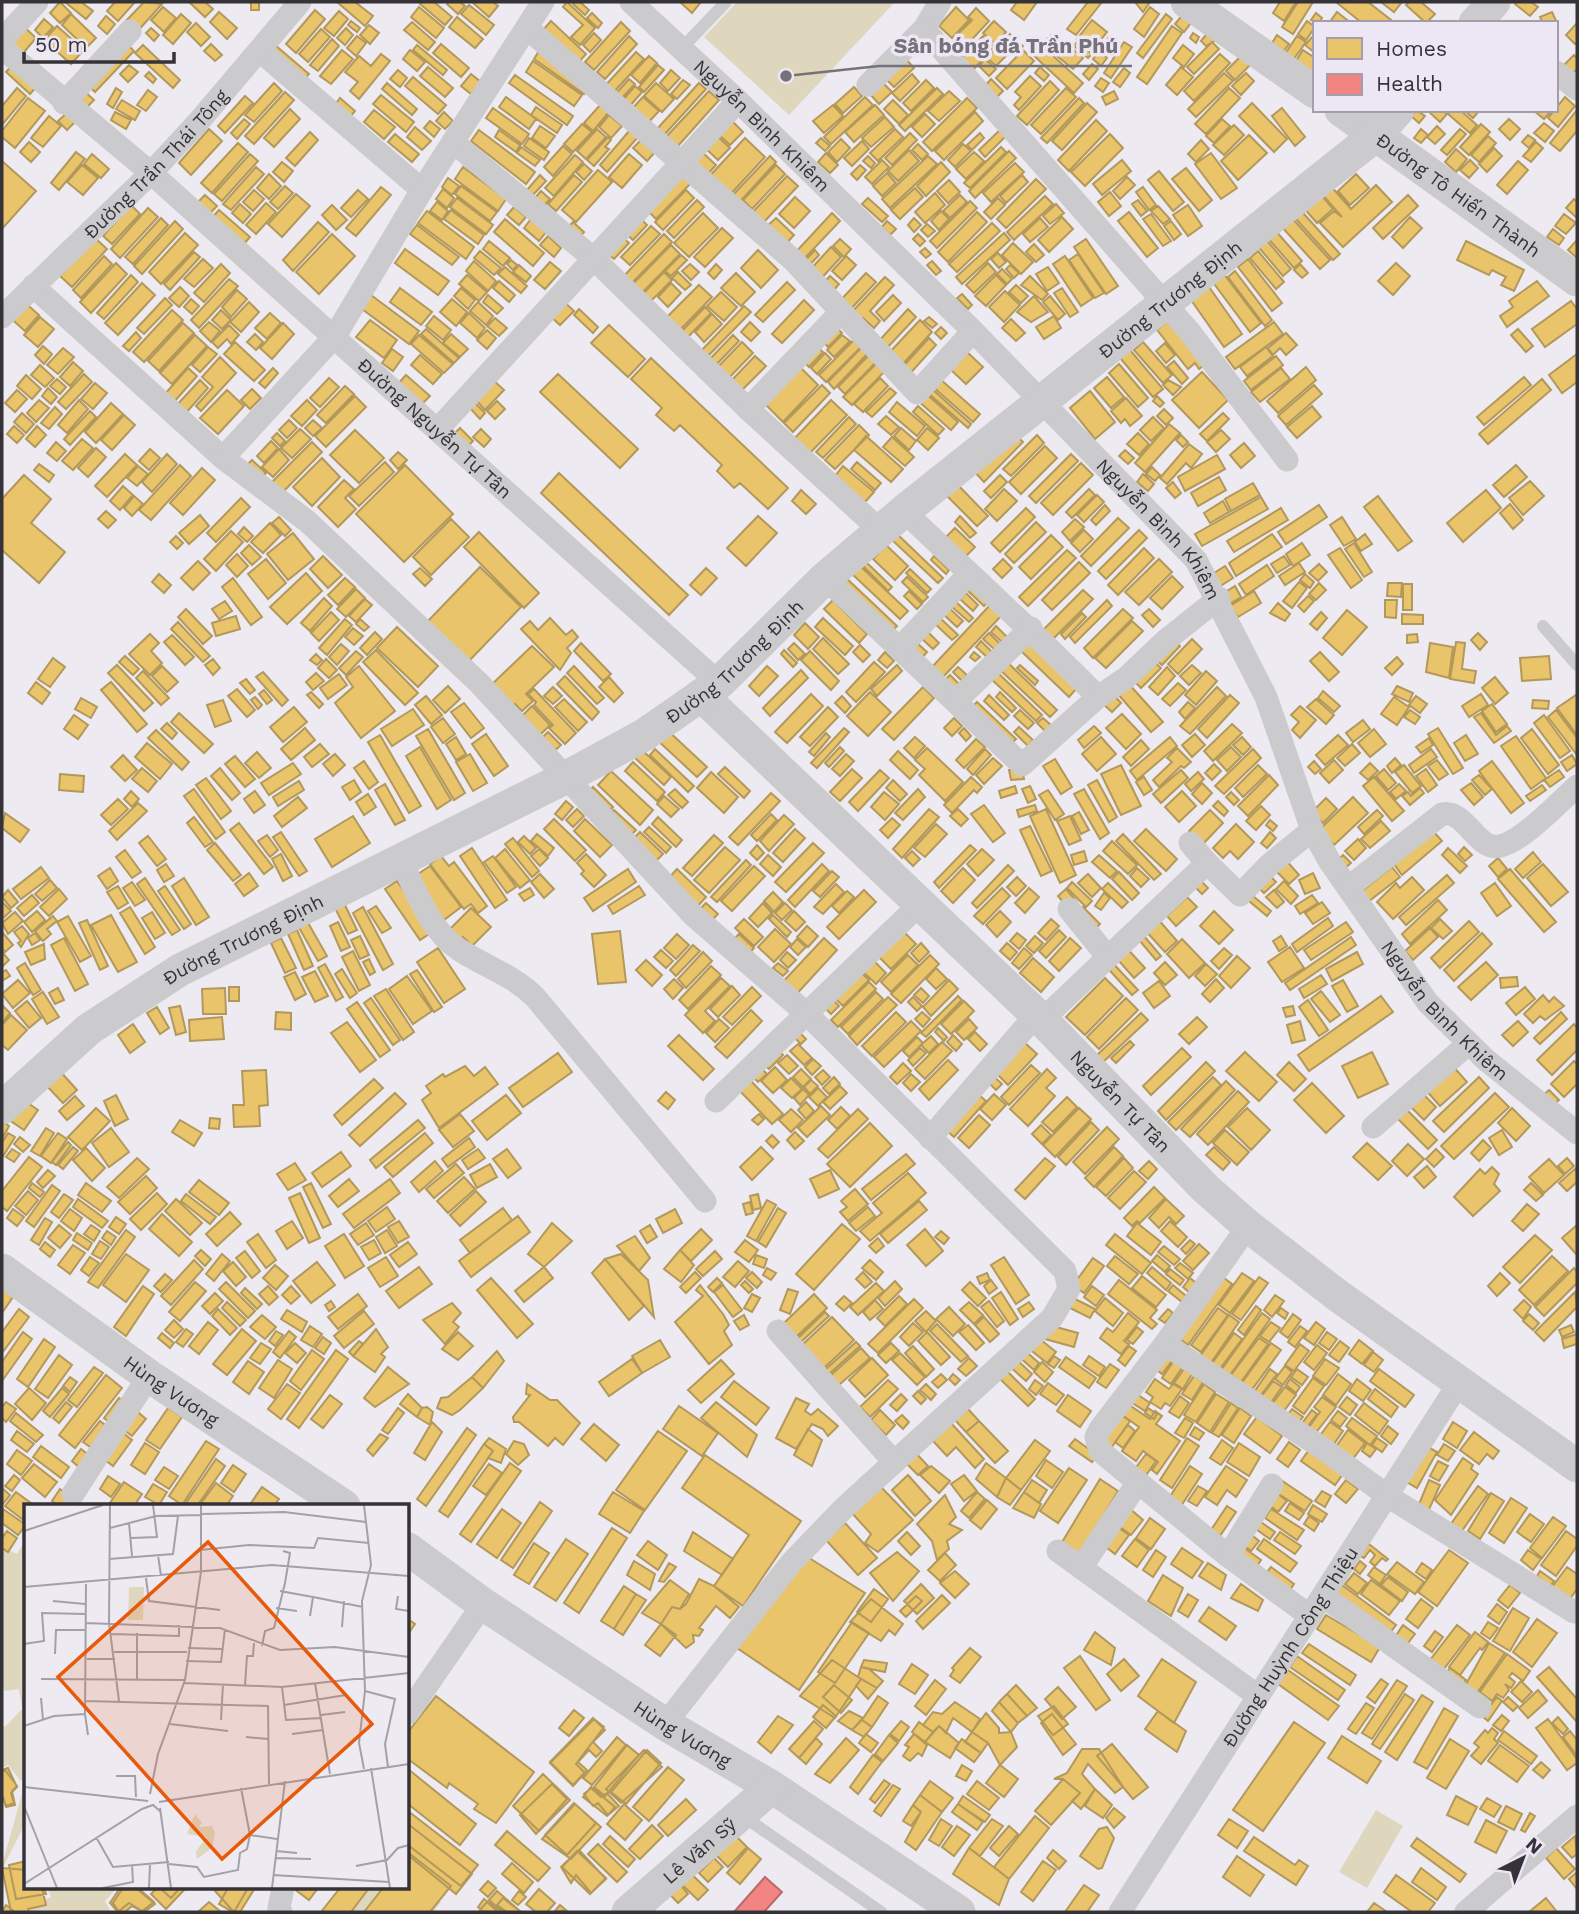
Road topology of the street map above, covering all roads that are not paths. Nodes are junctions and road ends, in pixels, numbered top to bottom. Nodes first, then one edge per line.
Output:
1 (37, 2) edge
2 (300, 2) edge
3 (543, 2) edge
4 (631, 2) edge
5 (726, 2) edge
6 (940, 2) edge
7 (1187, 2) edge
8 (527, 28) junction
9 (923, 29) junction
10 (130, 31) dead end
11 (2, 40) edge
12 (2, 48) edge
13 (682, 48) junction
14 (260, 51) junction
15 (1558, 74) edge
16 (868, 85) dead end
17 (1577, 89) edge
18 (1313, 91) edge
19 (738, 101) junction
20 (64, 103) junction
21 (1343, 112) edge
22 (1396, 112) edge
23 (1376, 135) junction
24 (453, 142) junction
25 (684, 162) junction
26 (151, 173) junction
27 (422, 190) junction
28 (593, 258) junction
29 (1577, 280) edge
30 (33, 286) junction
31 (1163, 301) junction
32 (841, 313) junction
33 (2, 317) edge
34 (973, 331) junction
35 (335, 336) junction
36 (1042, 402) junction
37 (748, 409) junction
38 (438, 429) junction
39 (223, 458) junction
40 (1287, 460) dead end
41 (893, 521) junction
42 (968, 575) junction
43 (825, 578) junction
44 (1219, 598) junction
45 (1544, 626) dead end
46 (1031, 628) junction
47 (900, 648) junction
48 (1577, 665) edge
49 (710, 689) junction
50 (1098, 697) junction
51 (956, 701) junction
52 (565, 778) junction
53 (1577, 786) edge
54 (1312, 831) junction
55 (1190, 843) dead end
56 (400, 859) junction
57 (1206, 863) junction
58 (1349, 887) junction
59 (921, 903) junction
60 (1069, 909) dead end
61 (1106, 956) junction
62 (807, 1014) junction
63 (1039, 1018) junction
64 (1468, 1044) junction
65 (716, 1101) dead end
66 (2, 1108) edge
67 (1373, 1127) dead end
68 (1576, 1129) edge
69 (930, 1138) junction
70 (705, 1201) dead end
71 (1248, 1226) junction
72 (2, 1270) edge
73 (778, 1331) dead end
74 (1165, 1344) junction
75 (149, 1376) junction
76 (1460, 1383) junction
77 (894, 1462) junction
78 (1577, 1466) edge
79 (1138, 1482) junction
80 (1272, 1485) dead end
81 (73, 1494) dead end
82 (1389, 1497) junction
83 (341, 1504) edge
84 (410, 1550) edge
85 (1058, 1551) dead end
86 (1228, 1556) junction
87 (1081, 1568) junction
88 (1323, 1596) junction
89 (483, 1604) junction
90 (1574, 1612) dead end
91 (1310, 1616) junction
92 (1258, 1696) junction
93 (1480, 1707) dead end
94 (410, 1710) edge
95 (665, 1724) junction
96 (772, 1787) junction
97 (741, 1815) junction
98 (1577, 1816) edge
99 (628, 1912) edge
100 (881, 1912) edge
101 (959, 1912) edge
102 (1120, 1912) edge
103 (1466, 1912) edge

1 - 11 street
2 - 14 street, Đường Trần Thái Tông
3 - 8 street
4 - 13 street, Nguyễn Bình Khiêm
5 - 13 lane
6 - 9 street
7 - 18 street
8 - 24 street
8 - 25 street
9 - 16 street
9 - 31 street
10 - 20 street
12 - 20 street, Đường Nguyễn Tự Tân
13 - 19 street, Nguyễn Bình Khiêm
14 - 26 street, Đường Trần Thái Tông
14 - 27 street
15 - 17 street
19 - 25 street
19 - 34 street, Nguyễn Bình Khiêm
20 - 26 street, Đường Nguyễn Tự Tân
21 - 23 street, Đường Tô Hiến Thành
22 - 23 street, Đường Trương Định
23 - 29 street, Đường Tô Hiến Thành
23 - 31 street, Đường Trương Định
24 - 27 street
24 - 28 street
25 - 28 street
25 - 32 street
26 - 30 street, Đường Trần Thái Tông
26 - 35 street, Đường Nguyễn Tự Tân
27 - 35 street
28 - 37 street
28 - 38 street
30 - 33 street, Đường Trần Thái Tông
30 - 39 street
31 - 36 street, Đường Trương Định
31 - 40 street
32 - 34 street
32 - 37 street
34 - 36 street, Nguyễn Bình Khiêm
35 - 38 street, Đường Nguyễn Tự Tân
35 - 39 street
36 - 41 street, Đường Trương Định
36 - 44 street, Nguyễn Bình Khiêm
37 - 41 street
38 - 49 street, Đường Nguyễn Tự Tân
39 - 52 street
41 - 42 street
41 - 43 street, Đường Trương Định
42 - 46 street
42 - 47 street
43 - 47 street
43 - 49 street, Đường Trương Định
44 - 50 street
44 - 54 street, Nguyễn Bình Khiêm
45 - 48 lane
46 - 50 street
46 - 51 street
47 - 51 street
49 - 52 street, Đường Trương Định
49 - 59 street, Nguyễn Tự Tân
50 - 51 street
52 - 56 street, Đường Trương Định
52 - 62 street
53 - 58 street
54 - 57 street
54 - 58 street, Nguyễn Bình Khiêm
55 - 57 street
56 - 66 street, Đường Trương Định
56 - 70 street
57 - 61 street
58 - 64 street, Nguyễn Bình Khiêm
59 - 62 street
59 - 63 street, Nguyễn Tự Tân
60 - 61 street
61 - 63 street
62 - 65 street
62 - 69 street
63 - 69 street
63 - 71 street, Nguyễn Tự Tân
64 - 67 street
64 - 68 street, Nguyễn Bình Khiêm
69 - 77 street
71 - 74 street
71 - 76 street, Nguyễn Tự Tân
72 - 75 street, Hùng Vương
73 - 77 street
74 - 79 street
74 - 82 street
75 - 81 street
75 - 83 street, Hùng Vương
76 - 78 street, Nguyễn Tự Tân
76 - 82 street, Đường Huỳnh Công Thiệu
77 - 95 street
79 - 86 street
79 - 87 street
80 - 86 street
82 - 88 street, Đường Huỳnh Công Thiệu
82 - 90 street
84 - 89 street, Hùng Vương
85 - 87 street
86 - 91 street
87 - 92 street
88 - 91 street, Đường Huỳnh Công Thiệu
88 - 93 street
89 - 94 street
89 - 95 street, Hùng Vương
91 - 92 street, Đường Huỳnh Công Thiệu
92 - 102 street, Đường Huỳnh Công Thiệu
95 - 96 street, Hùng Vương
96 - 97 street, Lê Văn Sỹ
96 - 101 street, Hùng Vương
97 - 99 street, Lê Văn Sỹ
97 - 100 lane
98 - 103 street

